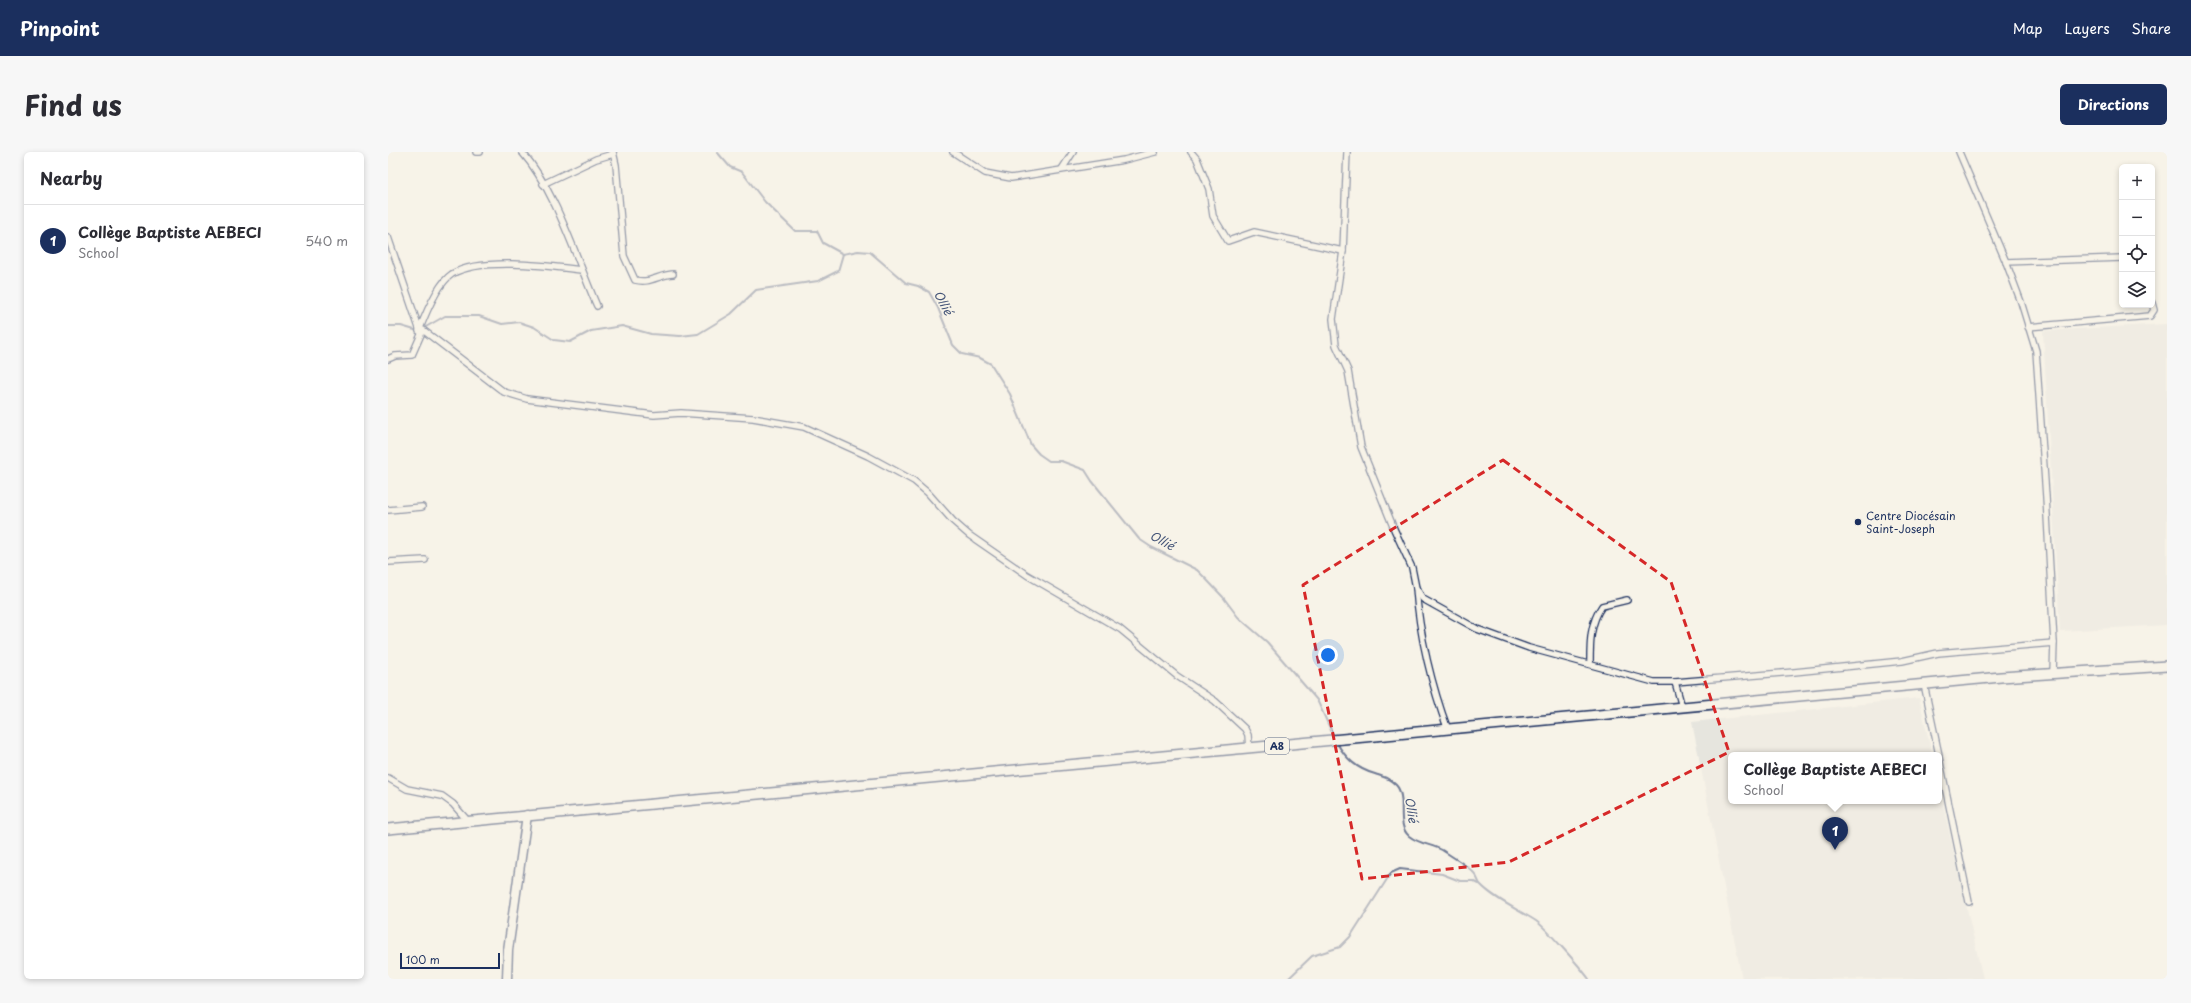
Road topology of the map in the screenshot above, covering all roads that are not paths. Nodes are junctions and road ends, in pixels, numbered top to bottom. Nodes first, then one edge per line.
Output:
1 (476, 152) edge
2 (480, 152) edge
3 (522, 152) edge
4 (953, 152) edge
5 (1073, 152) edge
6 (1154, 152) edge
7 (1191, 152) edge
8 (1348, 152) edge
9 (1959, 152) edge
10 (613, 153) edge
11 (1062, 169) junction
12 (543, 184) junction
13 (388, 238) edge
14 (390, 247) edge
15 (1343, 251) junction
16 (2119, 258) edge
17 (2006, 262) junction
18 (582, 270) junction
19 (673, 274) dead end
20 (597, 306) dead end
21 (2153, 308) edge
22 (2028, 327) junction
23 (421, 331) junction
24 (388, 359) edge
25 (422, 507) dead end
26 (388, 510) edge
27 (426, 560) dead end
28 (388, 562) edge
29 (1416, 588) junction
30 (1627, 600) dead end
31 (2054, 643) junction
32 (1590, 663) junction
33 (2167, 666) edge
34 (2053, 673) junction
35 (1675, 682) junction
36 (1924, 684) junction
37 (1682, 708) junction
38 (1448, 730) junction
39 (1250, 749) junction
40 (1938, 752) edge
41 (1942, 771) edge
42 (388, 778) edge
43 (527, 815) junction
44 (467, 820) junction
45 (388, 829) edge
46 (1969, 902) dead end
47 (507, 979) edge

1 - 2 street
3 - 12 street
4 - 11 street
5 - 11 street
6 - 11 street
7 - 15 street
8 - 15 street
9 - 17 street
10 - 12 street
10 - 19 street
12 - 18 street
13 - 14 street
14 - 23 street
15 - 29 street
16 - 17 street
17 - 22 street
18 - 20 street
18 - 23 street
21 - 22 street
22 - 31 street
23 - 24 street
23 - 39 street
25 - 26 street
27 - 28 street
29 - 32 street
29 - 38 street
30 - 32 street
31 - 34 street
31 - 35 street
32 - 35 street
33 - 34 main road, A8
34 - 36 main road, A8
35 - 37 street
36 - 37 main road, A8
36 - 40 street
37 - 38 main road, A8
38 - 39 main road, A8
39 - 43 main road, A8
41 - 46 street
42 - 44 street
43 - 44 main road, A8
43 - 47 street
44 - 45 main road, A8

